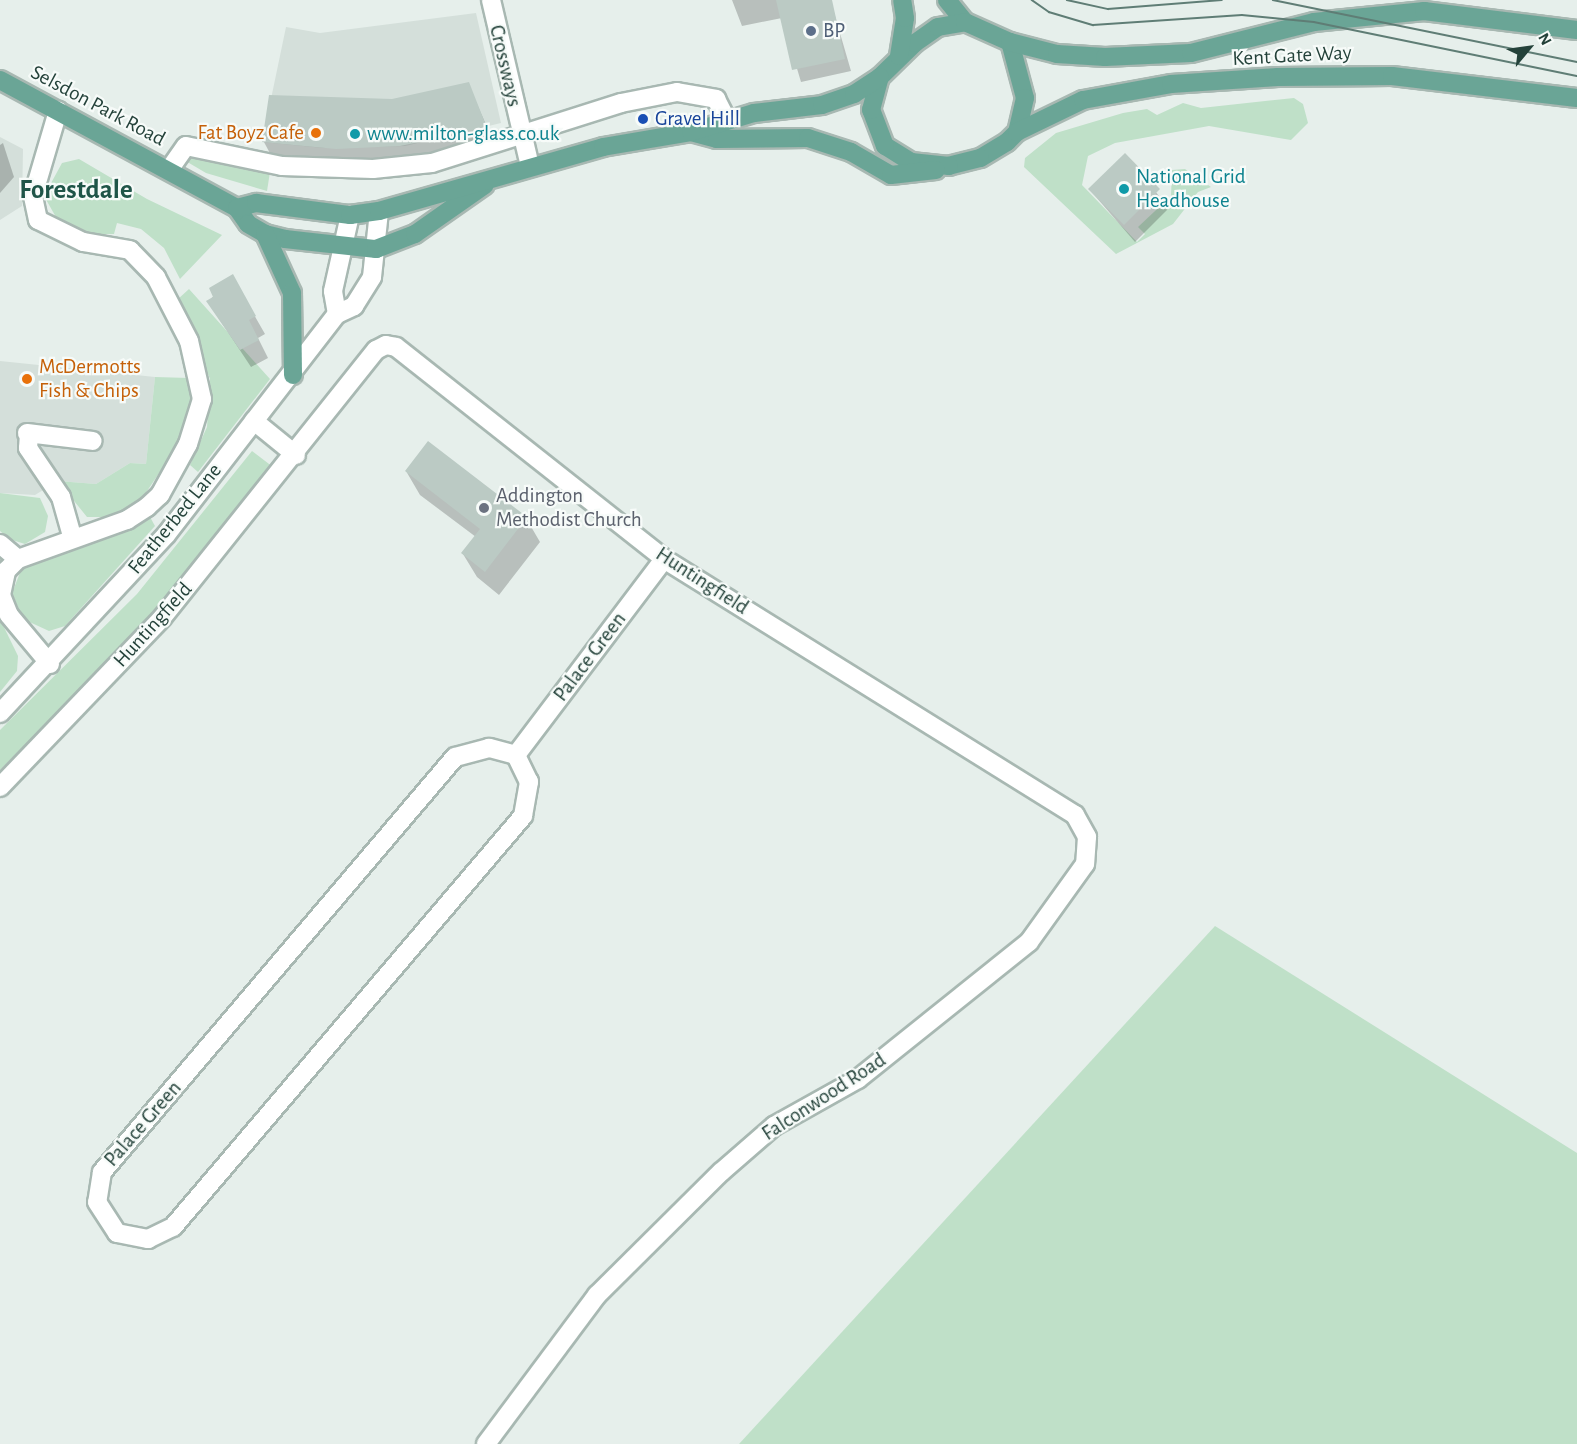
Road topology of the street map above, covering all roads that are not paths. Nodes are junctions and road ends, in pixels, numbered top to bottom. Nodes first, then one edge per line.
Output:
1 (491, 0) edge
2 (902, 0) edge
3 (947, 0) edge
4 (965, 22) junction
5 (1577, 30) edge
6 (1010, 42) junction
7 (899, 56) junction
8 (880, 77) junction
9 (0, 80) edge
10 (1577, 98) edge
11 (58, 111) junction
12 (726, 119) junction
13 (691, 132) junction
14 (1017, 132) junction
15 (522, 138) junction
16 (530, 166) junction
17 (949, 166) junction
18 (168, 170) junction
19 (496, 178) junction
20 (237, 208) junction
21 (379, 211) junction
22 (350, 215) junction
23 (265, 234) junction
24 (346, 248) junction
25 (376, 249) junction
26 (337, 314) junction
27 (293, 375) junction
28 (255, 421) junction
29 (93, 441) dead end
30 (296, 455) junction
31 (72, 536) junction
32 (0, 544) edge
33 (18, 559) junction
34 (664, 559) junction
35 (50, 664) junction
36 (0, 713) edge
37 (516, 755) junction
38 (0, 787) edge
39 (1087, 837) joint
40 (486, 1444) edge

1 - 15 street, Crossways
2 - 7 main road
3 - 4 main road
4 - 6 main road
4 - 7 main road
5 - 6 main road, Kent Gate Way
6 - 14 main road
7 - 8 main road
8 - 12 main road, Selsdon Park Road
8 - 17 main road
9 - 11 main road, Selsdon Park Road
10 - 14 main road, Kent Gate Way
11 - 18 main road, Selsdon Park Road
11 - 31 street
12 - 13 main road, Selsdon Park Road
12 - 15 street
13 - 16 main road, Selsdon Park Road
13 - 17 main road, Selsdon Park Road
14 - 17 main road
15 - 16 street, Crossways
15 - 18 street
16 - 19 main road, Selsdon Park Road
18 - 20 main road, Selsdon Park Road
19 - 21 main road, Selsdon Park Road
19 - 25 main road, Selsdon Park Road
20 - 22 main road, Selsdon Park Road
20 - 23 main road, Selsdon Park Road
21 - 22 main road, Selsdon Park Road
21 - 25 street, Featherbed Lane
22 - 24 street
23 - 24 main road, Selsdon Park Road
23 - 27 main road
24 - 25 main road, Selsdon Park Road
24 - 26 street
25 - 26 street, Featherbed Lane
26 - 27 street, Featherbed Lane
27 - 28 street, Featherbed Lane
28 - 30 street
28 - 35 street, Featherbed Lane
29 - 31 street
30 - 34 street, Huntingfield
30 - 38 street, Huntingfield
31 - 33 street
32 - 33 street
33 - 35 street
34 - 37 street, Palace Green
34 - 39 street, Huntingfield
35 - 36 street, Featherbed Lane
37 - 37 street, Palace Green
39 - 40 street, Falconwood Road

